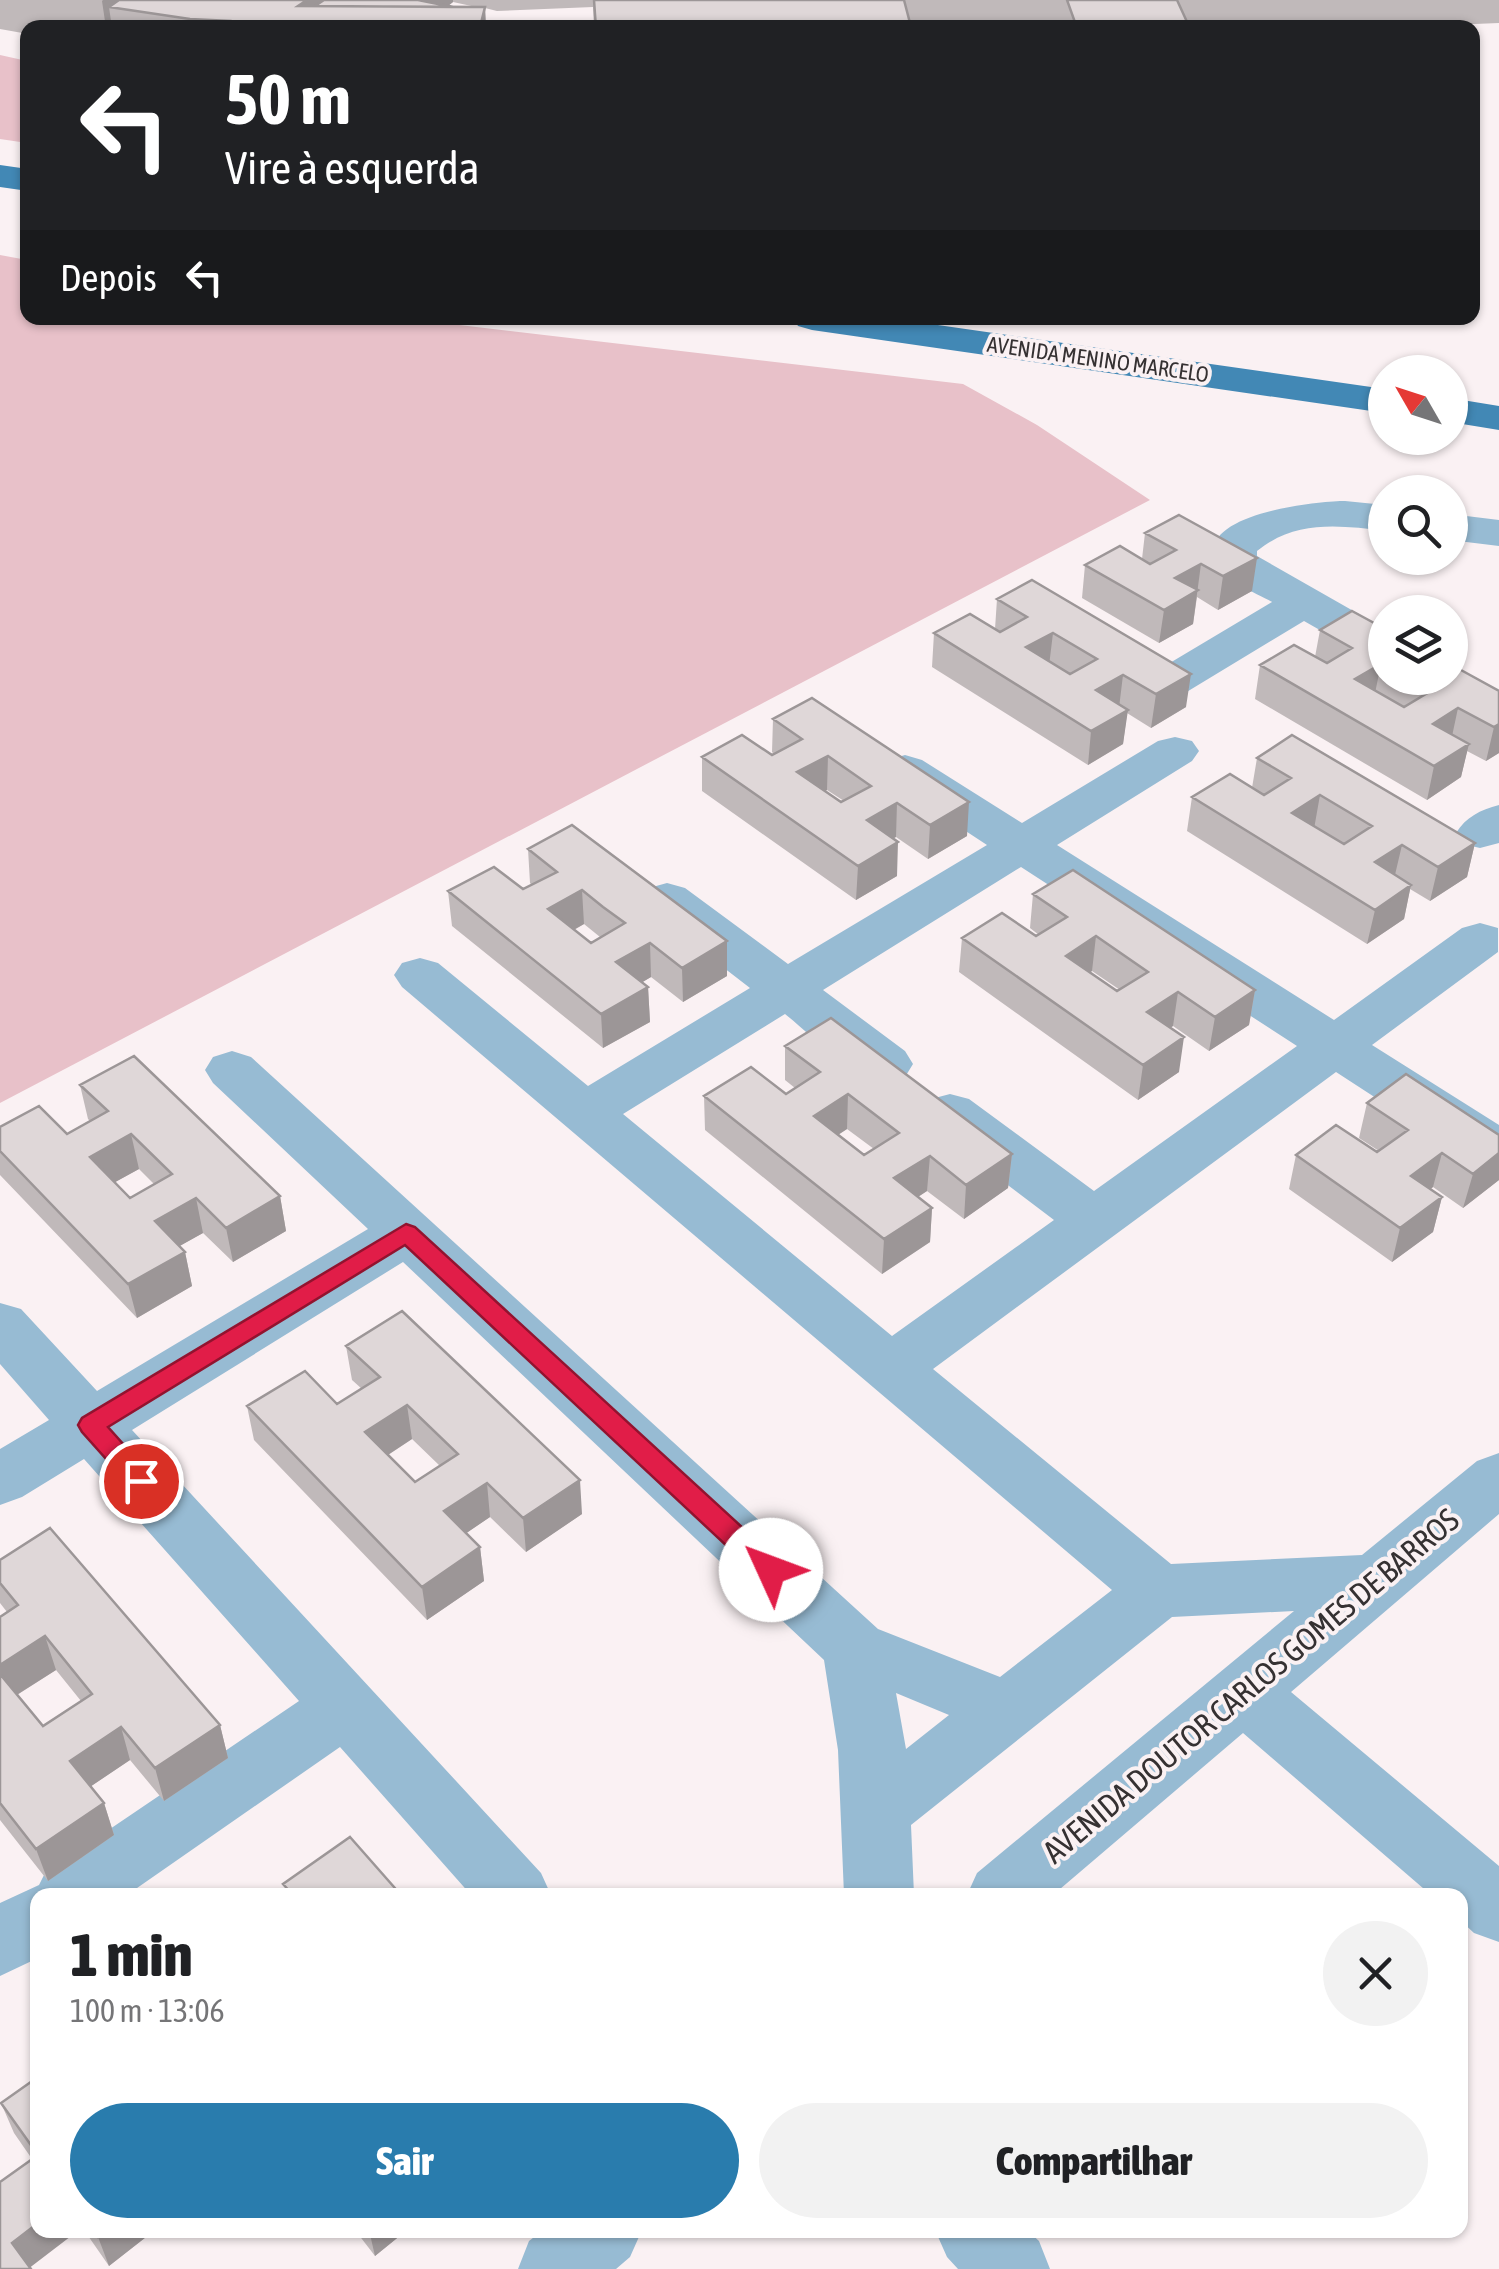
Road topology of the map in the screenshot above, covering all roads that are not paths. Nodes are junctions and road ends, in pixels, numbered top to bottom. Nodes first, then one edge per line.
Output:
1 (860, 325) edge
2 (1049, 325) edge
3 (1368, 369) edge
4 (1468, 384) edge
5 (1499, 388) edge
6 (1368, 399) edge
7 (1468, 413) edge
8 (1499, 418) edge
9 (1368, 516) edge
10 (1468, 529) edge
11 (1499, 533) edge
12 (1302, 602) junction
13 (1368, 639) edge
14 (1164, 686) edge
15 (860, 741) edge
16 (1175, 750) dead end
17 (1022, 845) junction
18 (624, 867) edge
19 (1480, 940) dead end
20 (420, 975) dead end
21 (786, 989) junction
22 (1334, 1046) junction
23 (232, 1070) dead end
24 (586, 1112) junction
25 (1499, 1151) edge
26 (1094, 1221) junction
27 (406, 1233) junction
28 (0, 1325) edge
29 (891, 1368) junction
30 (91, 1425) junction
31 (1499, 1478) edge
32 (0, 1480) edge
33 (1141, 1577) junction
34 (1376, 1582) junction
35 (855, 1648) junction
36 (1243, 1692) junction
37 (984, 1700) junction
38 (344, 1707) junction
39 (874, 1781) junction
40 (80, 1888) edge
41 (510, 1888) edge
42 (879, 1888) edge
43 (1010, 1888) edge
44 (1499, 1910) edge
45 (30, 1922) edge
46 (0, 1943) edge
47 (594, 2238) edge
48 (982, 2238) edge
49 (557, 2269) edge
50 (1011, 2269) edge

1 - 6 main road, AVENIDA MENINO MARCELO
2 - 3 main road, AVENIDA MENINO MARCELO
4 - 5 main road
7 - 8 main road
9 - 12 street
10 - 11 street
12 - 13 street
12 - 14 street
15 - 17 street
16 - 17 street
17 - 21 street
17 - 22 street
18 - 21 street
19 - 22 street
20 - 24 street
21 - 24 street
21 - 26 street
22 - 25 street
22 - 26 street
23 - 27 street
24 - 29 street
26 - 29 street
27 - 30 street
27 - 35 street
28 - 30 street
29 - 33 street
30 - 32 street
30 - 38 street
31 - 34 street, AVENIDA DOUTOR CARLOS GOMES DE BARROS
33 - 34 street
33 - 37 street
34 - 36 street, AVENIDA DOUTOR CARLOS GOMES DE BARROS
35 - 37 street
35 - 39 street
36 - 43 street, AVENIDA DOUTOR CARLOS GOMES DE BARROS
36 - 44 street
37 - 39 street
38 - 40 street
38 - 41 street
39 - 42 street
45 - 46 street
47 - 49 street
48 - 50 street

